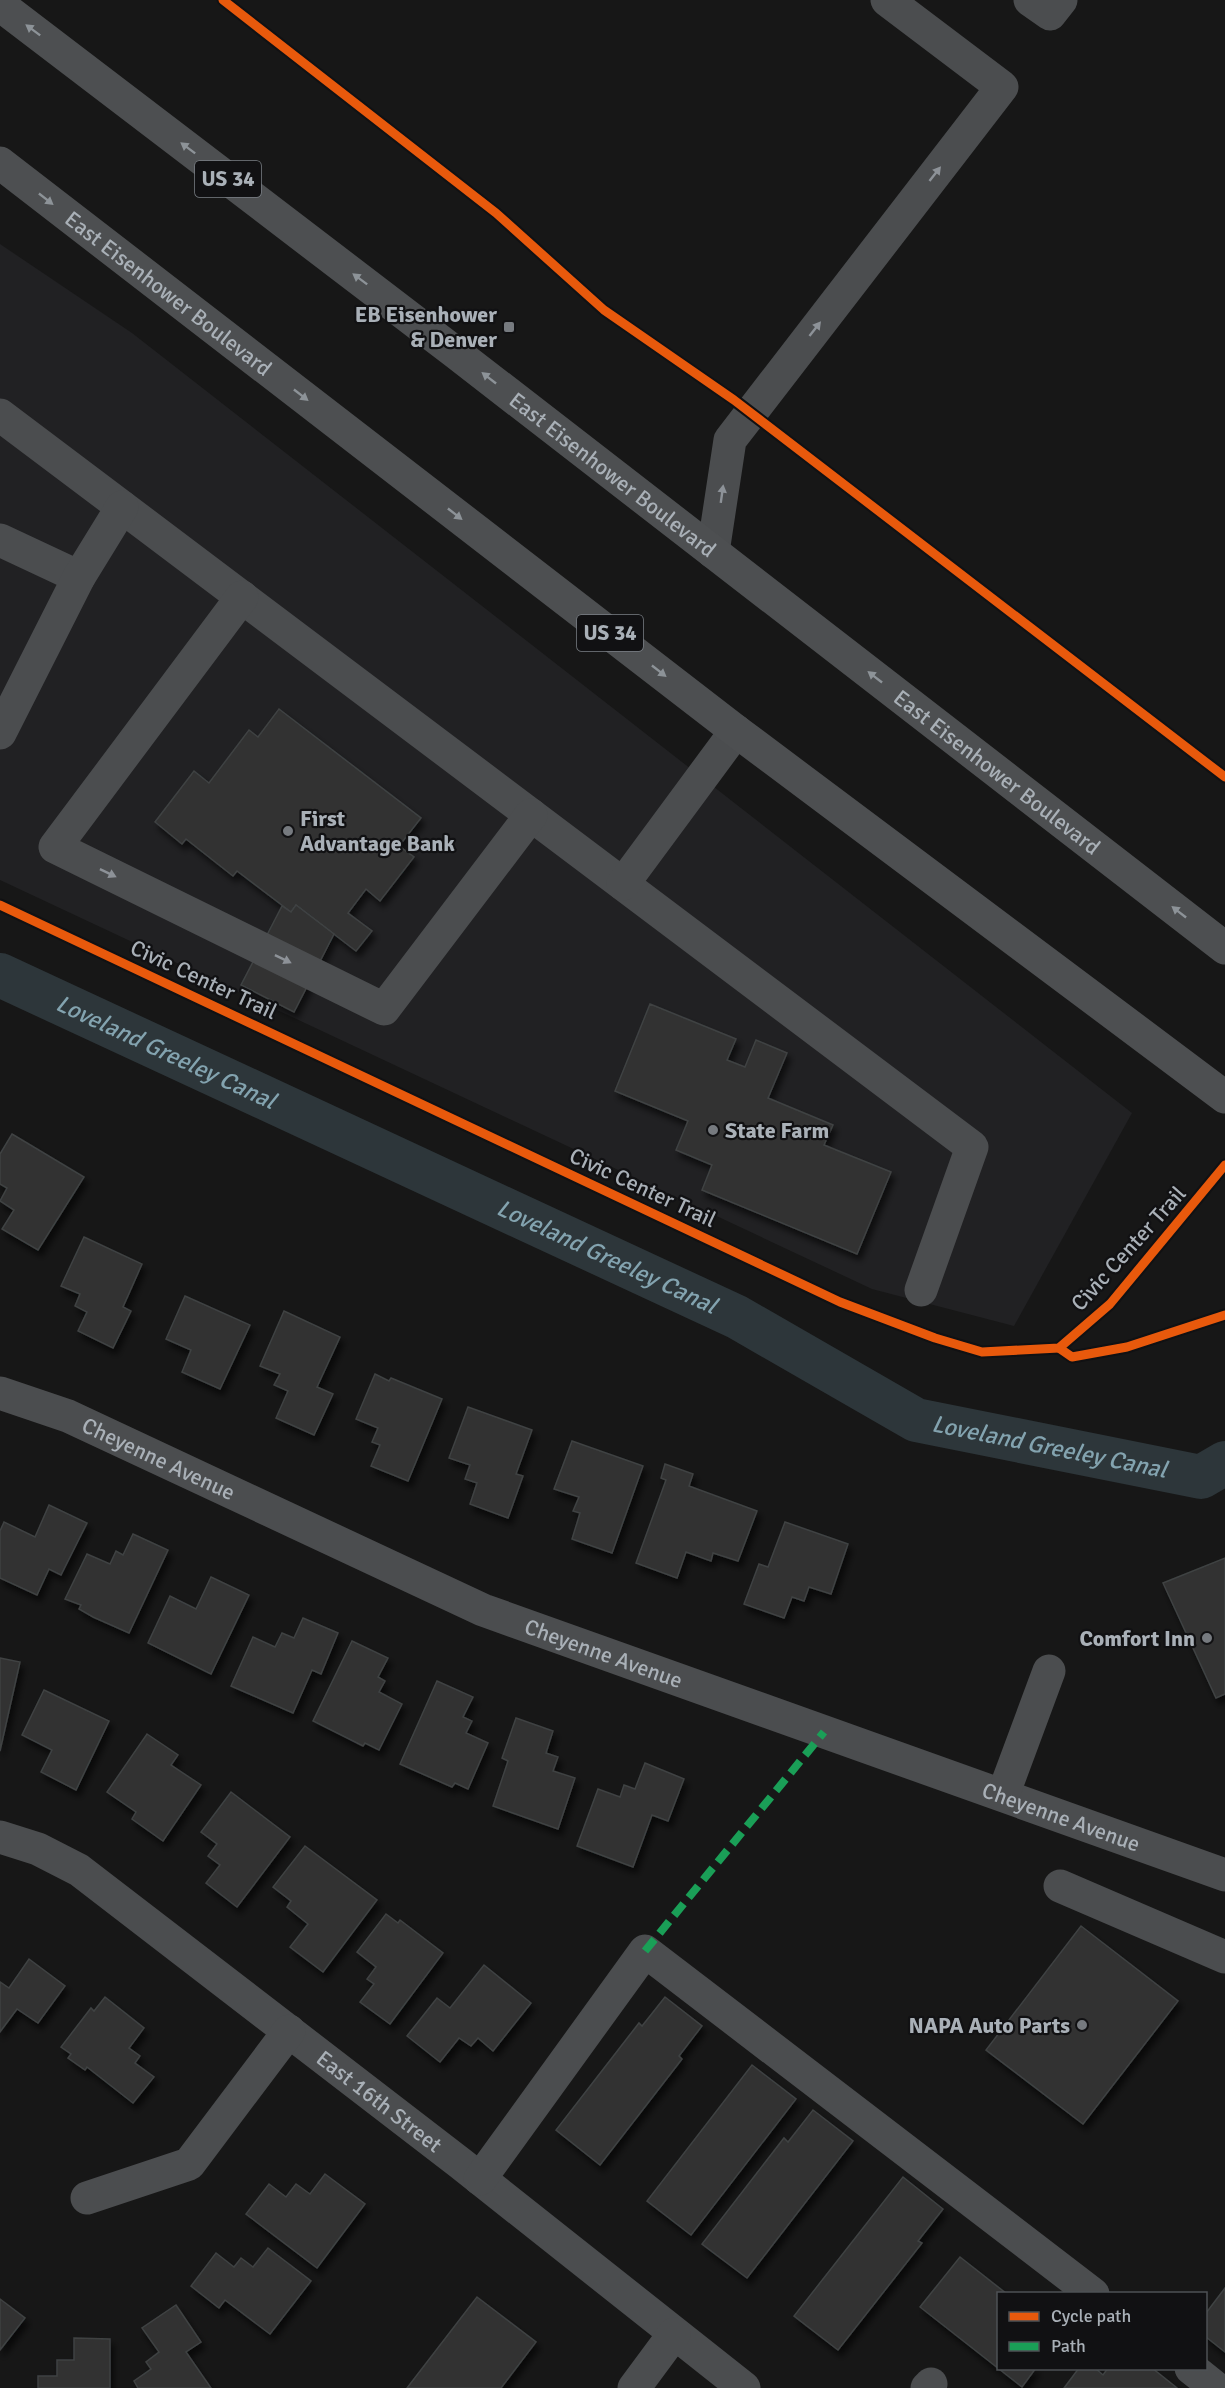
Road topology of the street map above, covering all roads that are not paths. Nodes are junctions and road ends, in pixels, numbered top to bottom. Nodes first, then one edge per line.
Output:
1 (887, 0) edge
2 (1030, 0) edge
3 (1061, 0) edge
4 (0, 5) edge
5 (0, 163) edge
6 (0, 415) edge
7 (122, 507) junction
8 (0, 540) edge
9 (713, 552) junction
10 (79, 577) junction
11 (242, 597) junction
12 (736, 731) junction
13 (0, 734) edge
14 (531, 814) junction
15 (623, 884) junction
16 (1225, 948) edge
17 (1225, 1097) edge
18 (921, 1290) dead end
19 (0, 1393) edge
20 (1049, 1671) dead end
21 (1003, 1795) junction
22 (0, 1837) edge
23 (1225, 1875) edge
24 (1060, 1886) dead end
25 (1225, 1957) edge
26 (289, 2031) junction
27 (480, 2179) junction
28 (87, 2198) dead end
29 (1090, 2292) edge
30 (674, 2334) junction
31 (1194, 2370) edge
32 (634, 2388) edge
33 (744, 2388) edge
34 (1216, 2388) edge

9 -> 1 street
2 - 3 street
9 -> 4 highway, East Eisenhower Boulevard / US 34
5 -> 12 highway, East Eisenhower Boulevard / US 34
6 - 7 street
7 - 10 street
7 - 11 street
8 - 10 street
16 -> 9 highway, East Eisenhower Boulevard / US 34
10 - 13 street
11 - 14 street
11 -> 14 street
12 - 15 street
12 - 17 highway, East Eisenhower Boulevard / US 34
14 - 15 street
15 - 18 street
19 - 21 street, Cheyenne Avenue
20 - 21 street
21 - 23 street, Cheyenne Avenue
22 - 26 street, East 16th Street
24 - 25 street
26 - 27 street, East 16th Street
26 - 28 street
27 - 29 street
27 - 30 street, East 16th Street
30 - 32 street
30 - 33 street, East 16th Street
31 - 34 street

